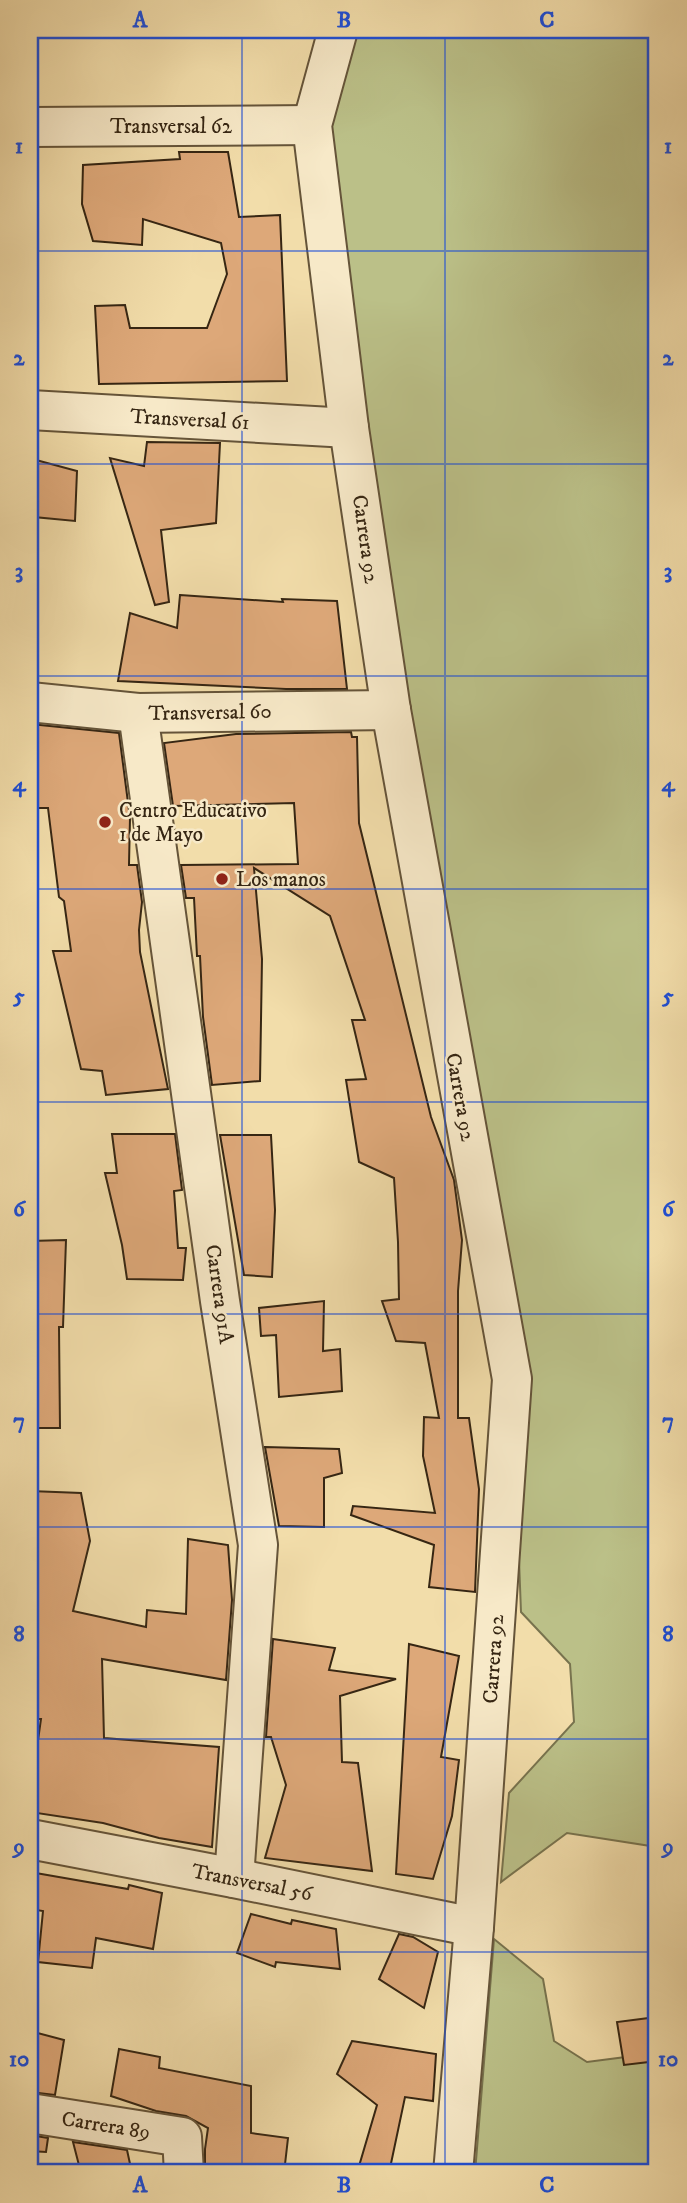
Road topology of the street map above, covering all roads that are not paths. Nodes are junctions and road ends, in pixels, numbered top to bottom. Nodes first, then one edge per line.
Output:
1 (338, 30) edge
2 (312, 125) junction
3 (30, 127) edge
4 (30, 410) edge
5 (349, 428) junction
6 (30, 702) edge
7 (391, 709) junction
8 (138, 713) junction
9 (30, 1839) edge
10 (234, 1878) junction
11 (474, 1927) junction
12 (30, 2113) edge
13 (183, 2155) edge
14 (453, 2173) edge

1 - 2 street, Carrera 92
2 - 3 street, Transversal 62
2 - 5 street, Carrera 92
4 - 5 street, Transversal 61
5 - 7 street, Carrera 92
6 - 8 street, Transversal 60
7 - 8 street, Transversal 60
7 - 11 street, Carrera 92
8 - 10 street, Carrera 91A
9 - 10 street, Transversal 56
10 - 11 street, Transversal 56
11 - 14 street, Carrera 92
12 - 13 street, Carrera 89

